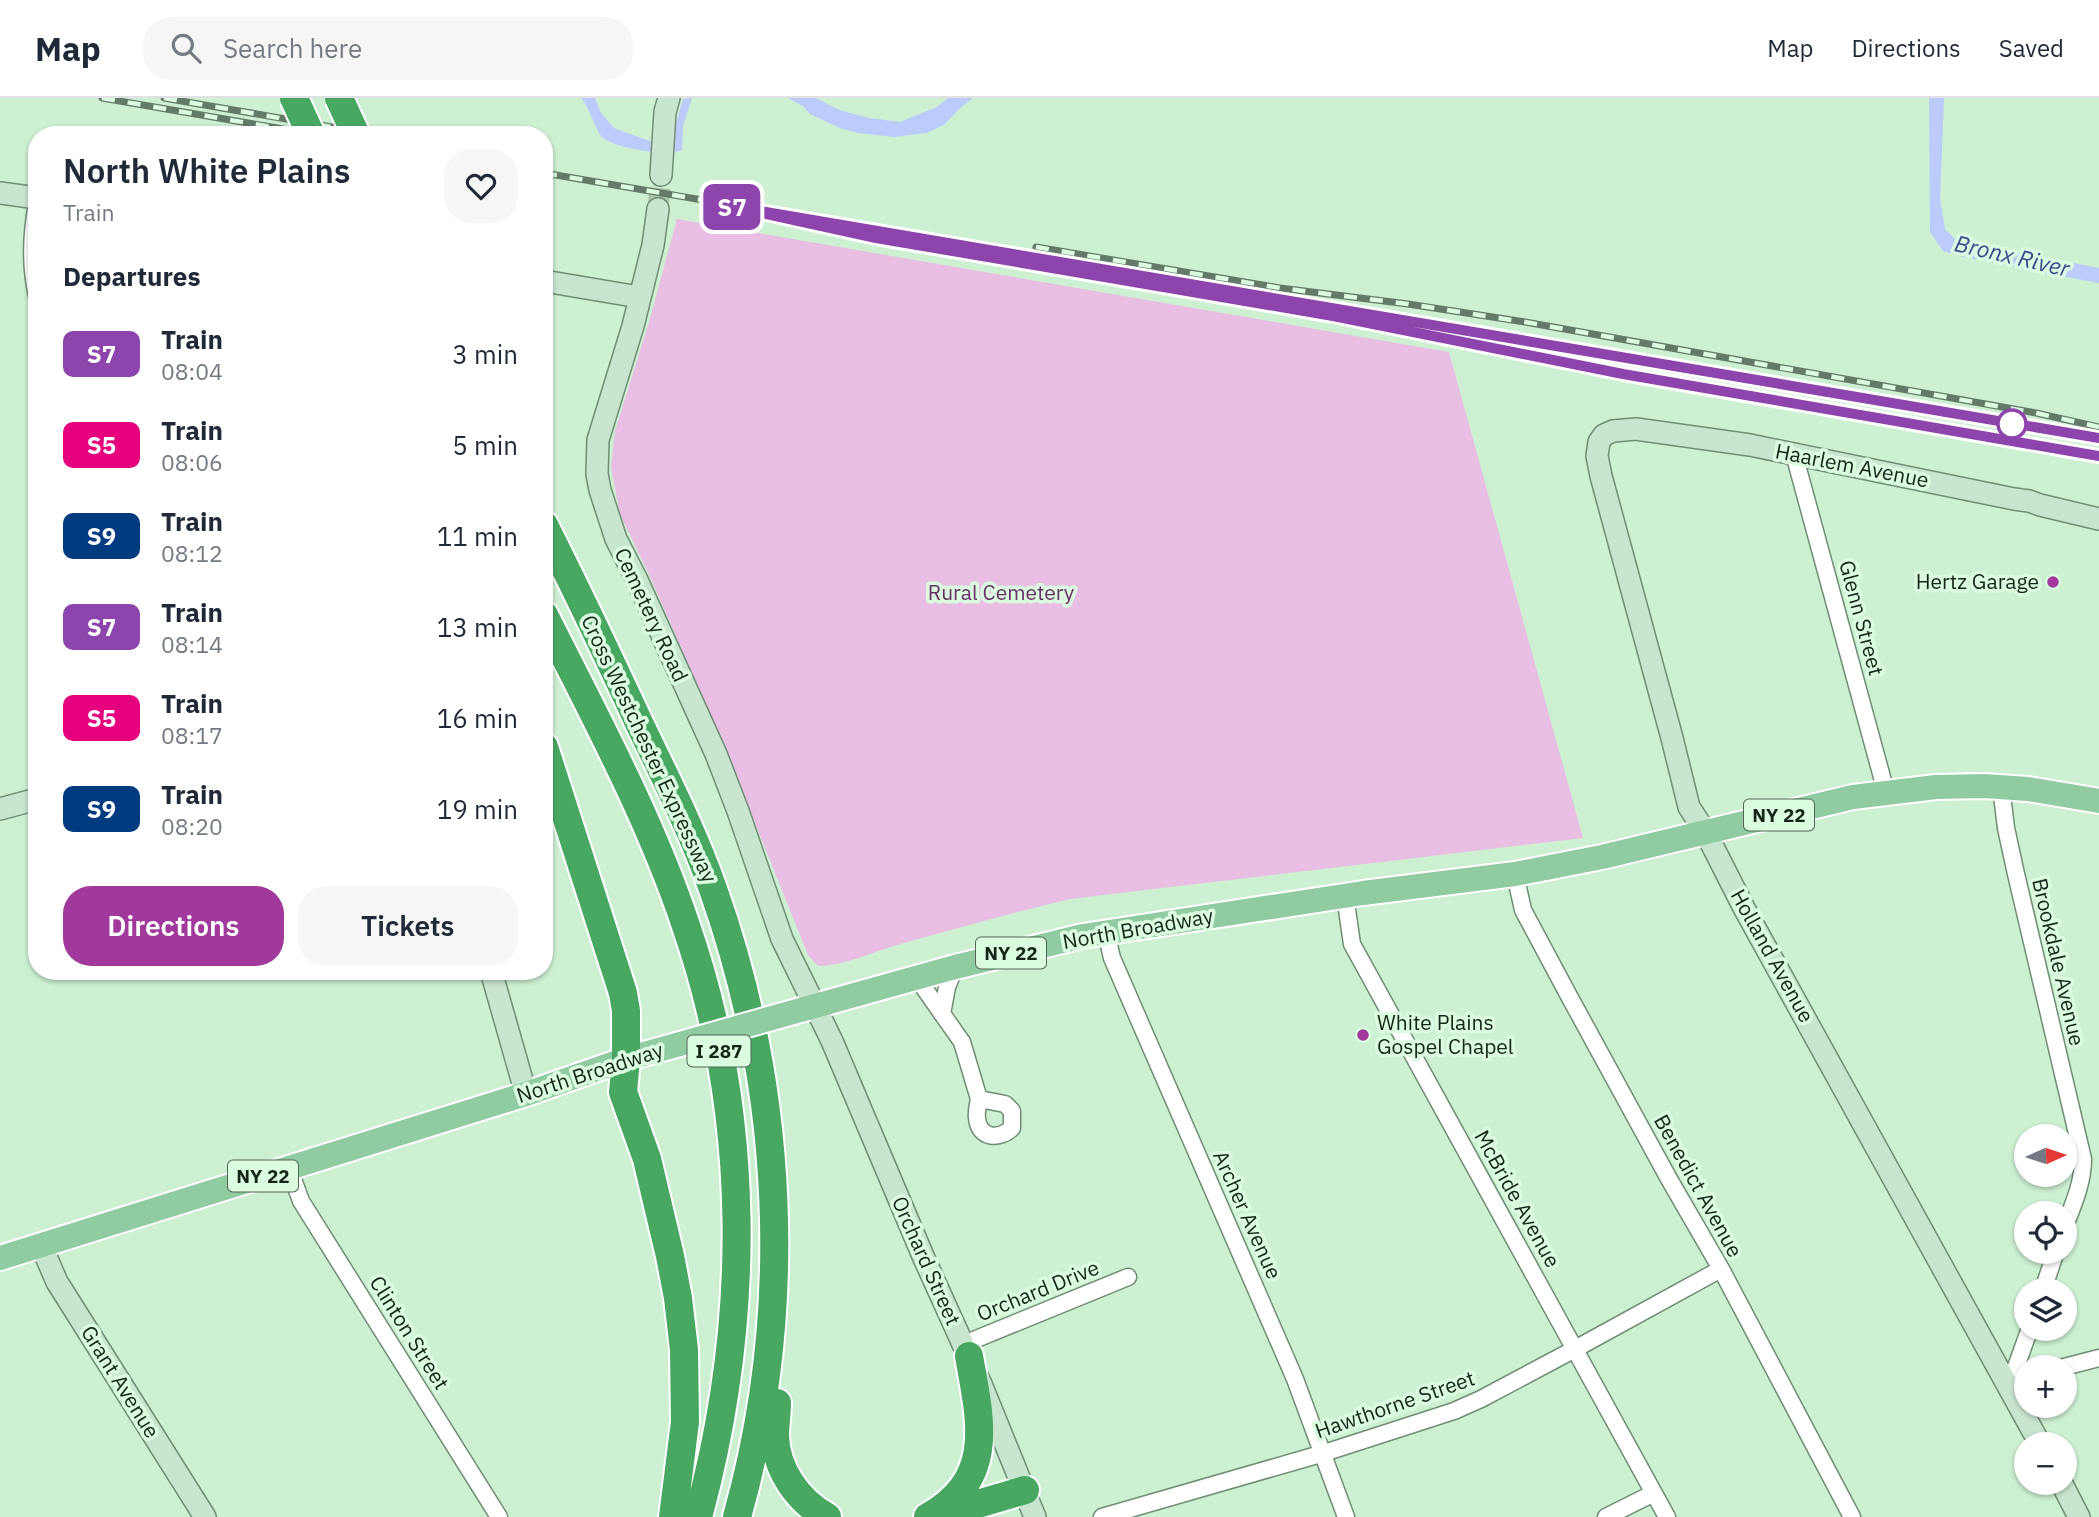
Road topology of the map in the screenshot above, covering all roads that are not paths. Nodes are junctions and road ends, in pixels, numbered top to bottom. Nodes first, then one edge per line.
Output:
1 (294, 98) edge
2 (339, 98) edge
3 (669, 98) edge
4 (307, 126) edge
5 (352, 126) edge
6 (662, 168) tunnel mouth
7 (0, 193) edge
8 (28, 197) edge
9 (657, 209) tunnel mouth
10 (553, 283) edge
11 (639, 297) junction
12 (1604, 435) joint
13 (1794, 454) junction
14 (2099, 519) edge
15 (553, 544) edge
16 (553, 634) edge
17 (553, 775) edge
18 (2001, 787) junction
19 (1886, 792) junction
20 (28, 801) edge
21 (2099, 801) edge
22 (0, 809) edge
23 (1706, 834) junction
24 (1515, 874) junction
25 (1345, 896) junction
26 (1106, 932) junction
27 (955, 967) junction
28 (917, 978) junction
29 (494, 980) edge
30 (815, 1006) junction
31 (942, 1014) junction
32 (626, 1059) junction
33 (526, 1094) junction
34 (979, 1099) dead end
35 (2091, 1157) edge
36 (289, 1168) junction
37 (2074, 1201) edge
38 (41, 1245) junction
39 (0, 1258) edge
40 (1721, 1269) junction
41 (1128, 1277) dead end
42 (1576, 1349) junction
43 (966, 1350) junction
44 (2099, 1358) edge
45 (2077, 1364) edge
46 (2014, 1373) edge
47 (766, 1377) junction
48 (1324, 1453) junction
49 (1654, 1493) junction
50 (2068, 1495) edge
51 (1030, 1504) edge
52 (205, 1517) edge
53 (499, 1517) edge
54 (673, 1517) edge
55 (698, 1517) edge
56 (737, 1517) edge
57 (827, 1517) edge
58 (928, 1517) edge
59 (935, 1517) edge
60 (990, 1517) edge
61 (1102, 1517) edge
62 (1346, 1517) edge
63 (1606, 1517) edge
64 (1667, 1517) edge
65 (1852, 1517) edge
66 (2079, 1517) edge

1 - 4 highway, bridge
2 - 5 highway, bridge
3 - 6 street
7 - 8 street
9 - 11 street, Cemetery Road
10 - 11 street
11 - 30 street, Cemetery Road
12 - 13 street, Haarlem Avenue
12 - 23 street, Holland Avenue
13 - 14 street, Haarlem Avenue
13 - 19 street, Glenn Street
15 - 47 highway, Cross Westchester Expressway / I 287
16 - 55 highway, Cross Westchester Expressway / I 287
17 - 32 highway
18 - 19 main road, North Broadway / NY 22
18 - 21 main road, North Broadway / NY 22
18 - 35 street, Brookdale Avenue
19 - 23 main road, North Broadway / NY 22
20 - 22 street
23 - 24 main road, North Broadway / NY 22
23 - 46 street, Holland Avenue
24 - 25 main road, North Broadway / NY 22
24 - 40 street, Benedict Avenue
25 - 26 main road, North Broadway / NY 22
25 - 42 street, McBride Avenue
26 - 27 main road, North Broadway / NY 22
26 - 48 street, Archer Avenue
27 - 28 main road, North Broadway / NY 22
27 - 31 street
28 - 30 main road, North Broadway / NY 22
28 - 31 street
29 - 33 street
30 - 32 main road, North Broadway / NY 22, bridge
30 - 43 street, Orchard Street
31 - 34 street
32 - 33 main road, North Broadway / NY 22
32 - 54 highway
33 - 36 main road, North Broadway / NY 22
35 - 37 street, Brookdale Avenue
36 - 38 main road, North Broadway / NY 22
36 - 53 street, Clinton Street
38 - 39 main road, North Broadway / NY 22
38 - 52 street, Grant Avenue
40 - 42 street, Hawthorne Street
40 - 65 street, Benedict Avenue
41 - 43 street, Orchard Drive
42 - 48 street, Hawthorne Street
42 - 49 street, McBride Avenue
43 - 51 street, Orchard Street
43 - 58 highway
44 - 45 street
47 - 56 highway, Cross Westchester Expressway / I 287
47 - 57 highway
48 - 61 street, Hawthorne Street
48 - 62 street, Archer Avenue
49 - 63 street
49 - 64 street, McBride Avenue
50 - 66 street
51 - 59 highway
51 - 60 highway

